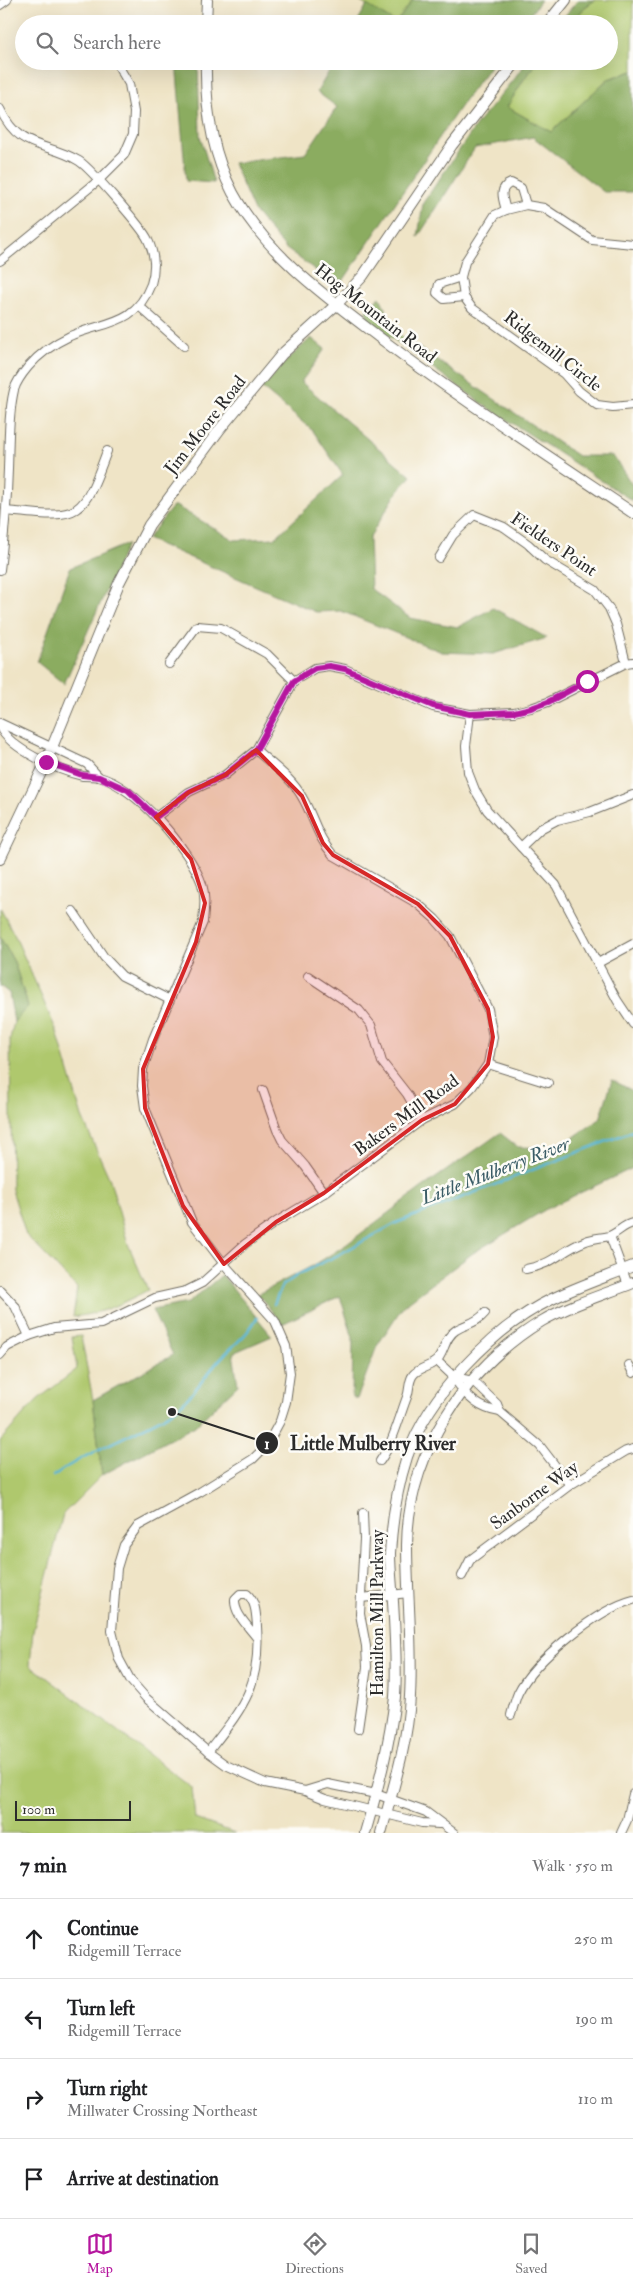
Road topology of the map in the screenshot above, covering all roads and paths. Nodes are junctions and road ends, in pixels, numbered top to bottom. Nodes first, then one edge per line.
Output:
1 (7, 0) edge
2 (207, 0) edge
3 (566, 0) edge
4 (0, 5) edge
5 (206, 15) edge
6 (554, 15) edge
7 (121, 70) edge
8 (206, 70) edge
9 (510, 70) edge
10 (0, 109) edge
11 (99, 180) junction
12 (526, 205) junction
13 (506, 210) junction
14 (633, 244) edge
15 (0, 261) edge
16 (461, 277) junction
17 (464, 297) junction
18 (336, 305) junction
19 (139, 306) junction
20 (184, 346) dead end
21 (633, 405) edge
22 (107, 451) dead end
23 (6, 511) junction
24 (633, 512) edge
25 (439, 558) dead end
26 (0, 570) edge
27 (629, 662) edge
28 (170, 664) dead end
29 (294, 681) junction
30 (470, 714) junction
31 (0, 723) edge
32 (0, 727) edge
33 (52, 747) junction
34 (256, 750) junction
35 (46, 762) junction
36 (99, 777) junction
37 (633, 795) edge
38 (156, 817) junction
39 (521, 847) junction
40 (0, 859) edge
41 (73, 911) dead end
42 (633, 944) edge
43 (598, 963) junction
44 (308, 976) dead end
45 (170, 1000) junction
46 (633, 1024) edge
47 (488, 1064) junction
48 (548, 1083) dead end
49 (263, 1090) dead end
50 (422, 1120) junction
51 (324, 1194) junction
52 (633, 1223) edge
53 (610, 1236) junction
54 (224, 1264) junction
55 (633, 1266) edge
56 (526, 1269) dead end
57 (622, 1271) junction
58 (631, 1284) edge
59 (0, 1290) edge
60 (485, 1313) dead end
61 (29, 1336) junction
62 (0, 1354) edge
63 (436, 1361) junction
64 (629, 1365) dead end
65 (633, 1372) edge
66 (454, 1377) junction
67 (473, 1381) junction
68 (462, 1392) junction
69 (500, 1412) junction
70 (633, 1449) edge
71 (380, 1461) dead end
72 (570, 1485) junction
73 (363, 1513) dead end
74 (462, 1576) dead end
75 (409, 1593) junction
76 (392, 1594) junction
77 (360, 1598) junction
78 (633, 1600) edge
79 (257, 1638) junction
80 (511, 1715) dead end
81 (358, 1729) dead end
82 (208, 1752) junction
83 (304, 1791) junction
84 (376, 1794) junction
85 (633, 1794) edge
86 (390, 1798) junction
87 (372, 1810) junction
88 (386, 1814) junction
89 (439, 1824) junction
90 (365, 1833) edge
91 (381, 1833) edge
92 (454, 1833) edge
93 (621, 1833) edge

1 - 4 street
2 - 5 street
3 - 6 street
7 - 11 street
8 - 18 street, Hog Mountain Road
9 - 18 street, Jim Moore Road
10 - 11 street
11 - 15 street
11 - 19 street
12 - 13 street
12 - 13 street
12 - 14 street
13 - 16 street
16 - 17 street
16 - 17 street
17 - 21 street, Ridgemill Circle
18 - 24 street, Hog Mountain Road
18 - 33 street, Jim Moore Road
19 - 20 street
19 - 23 street
22 - 23 street
23 - 26 street
25 - 27 street, Fielders Point
27 - 30 street
28 - 29 street
29 - 30 street
29 - 34 street
30 - 39 street
31 - 33 street
32 - 35 street
33 - 35 street, Jim Moore Road
33 - 36 street
34 - 38 street
34 - 47 street, Bakers Mill Road
35 - 36 street
35 - 40 street, Jim Moore Road
36 - 38 street
37 - 39 street
38 - 45 street
39 - 43 street
41 - 45 street
42 - 43 street
43 - 46 street
44 - 50 street
45 - 54 street
47 - 48 street
47 - 50 street, Bakers Mill Road
49 - 51 street
50 - 51 street, Bakers Mill Road
51 - 54 street, Bakers Mill Road
52 - 53 street
53 - 56 street
53 - 57 street
54 - 61 street, Bakers Mill Road
54 - 82 street
55 - 57 street, Hamilton Mill Parkway
57 - 58 street
57 - 66 street, Hamilton Mill Parkway
58 - 67 street, Hamilton Mill Parkway
59 - 61 street
60 - 63 street
61 - 62 street, Bakers Mill Road
63 - 66 street
63 - 71 street
64 - 65 street
66 - 67 street
66 - 68 street
66 - 76 street, Hamilton Mill Parkway
67 - 68 street, Hamilton Mill Parkway
67 - 69 street
68 - 69 street
68 - 75 street, Hamilton Mill Parkway
69 - 72 street
70 - 72 street, Sanborne Way
72 - 74 street, Sanborne Way
73 - 77 street
75 - 76 street
75 - 86 street, Hamilton Mill Parkway
76 - 77 street
76 - 84 street, Hamilton Mill Parkway
77 - 81 street
78 - 80 street
79 - 79 street
79 - 82 street
82 - 83 street
83 - 84 street
83 - 87 street
84 - 86 street
84 - 87 street, Hamilton Mill Parkway
85 - 93 street
86 - 88 street, Hamilton Mill Parkway
86 - 89 street
87 - 88 street
87 - 90 street, Hamilton Mill Parkway
88 - 89 street
88 - 91 street, Hamilton Mill Parkway
89 - 92 street

